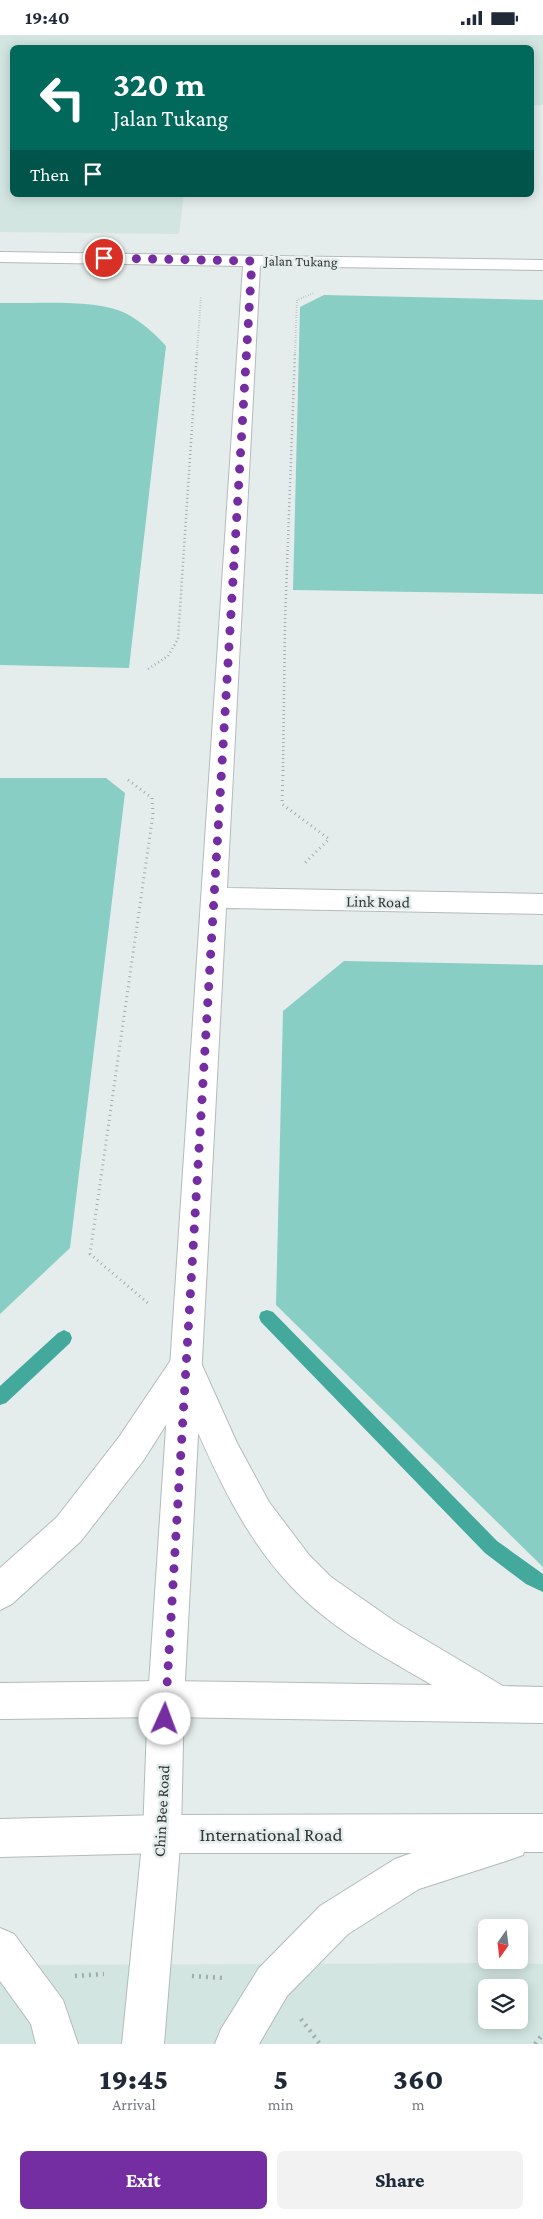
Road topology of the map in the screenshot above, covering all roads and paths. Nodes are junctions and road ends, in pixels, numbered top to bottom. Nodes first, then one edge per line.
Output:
1 (0, 257) edge
2 (252, 261) junction
3 (543, 265) edge
4 (315, 293) dead end
5 (201, 297) dead end
6 (148, 669) dead end
7 (128, 780) dead end
8 (214, 898) junction
9 (268, 899) junction
10 (543, 903) edge
11 (151, 1306) dead end
12 (186, 1365) junction
13 (0, 1592) edge
14 (166, 1699) junction
15 (0, 1701) edge
16 (498, 1705) junction
17 (543, 1705) edge
18 (540, 1833) edge
19 (162, 1834) junction
20 (0, 1839) edge
21 (0, 1948) edge
22 (543, 2034) edge
23 (57, 2044) edge
24 (143, 2044) edge
25 (236, 2044) edge
26 (535, 2044) edge

1 - 2 street, Jalan Tukang
2 - 3 street, Jalan Tukang
2 - 8 street, Chin Bee Road
4 - 9 path
5 - 6 path
7 - 11 path
8 - 9 street, Link Road
8 - 12 street, Chin Bee Road
9 - 10 street, Link Road
12 - 13 street
12 - 14 street, Chin Bee Road
12 - 16 street
14 - 15 street
14 - 16 street
14 - 19 street, Chin Bee Road
16 - 17 street
18 - 19 street, International Road
18 - 25 street
19 - 20 street, International Road
19 - 24 street, Chin Bee Road
21 - 23 street
22 - 26 path

